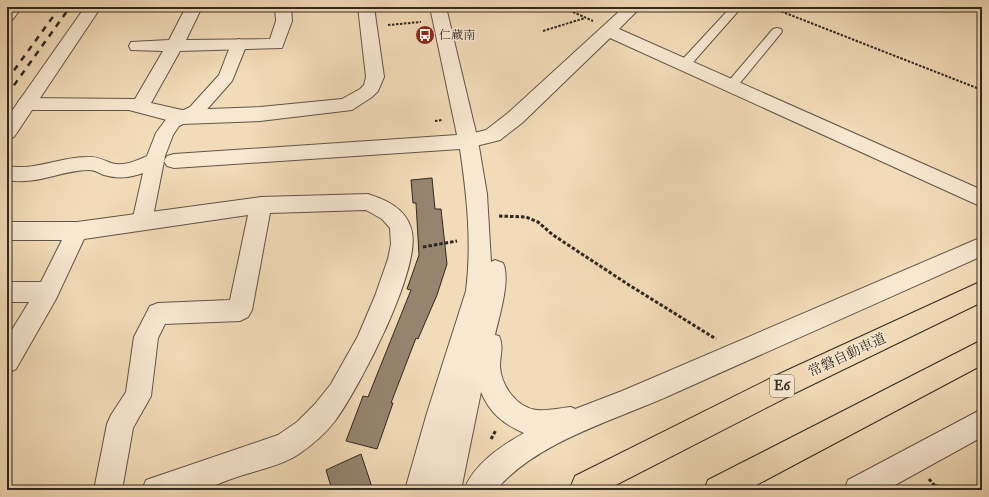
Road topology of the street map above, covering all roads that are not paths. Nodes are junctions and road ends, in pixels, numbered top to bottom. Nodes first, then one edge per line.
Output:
1 (93, 7) edge
2 (194, 7) edge
3 (283, 7) edge
4 (366, 7) edge
5 (438, 7) edge
6 (632, 7) edge
7 (735, 9) dead end
8 (608, 30) junction
9 (777, 31) dead end
10 (239, 44) junction
11 (174, 45) junction
12 (137, 46) dead end
13 (684, 65) junction
14 (731, 86) junction
15 (26, 104) junction
16 (140, 106) junction
17 (182, 117) junction
18 (7, 132) edge
19 (468, 141) junction
20 (165, 160) junction
21 (7, 173) edge
22 (477, 194) junction
23 (982, 199) edge
24 (261, 205) junction
25 (142, 222) junction
26 (7, 231) edge
27 (77, 231) junction
28 (982, 246) edge
29 (982, 291) edge
30 (7, 292) edge
31 (48, 292) junction
32 (489, 311) junction
33 (982, 352) edge
34 (7, 361) edge
35 (576, 420) junction
36 (982, 422) edge
37 (585, 486) dead end
38 (108, 490) edge
39 (156, 490) edge
40 (419, 490) edge
41 (447, 490) edge
42 (478, 490) edge
43 (718, 490) edge
44 (858, 490) edge

1 - 15 street
2 - 11 street
3 - 10 street
4 - 17 street
5 - 19 street
6 - 8 street
7 - 13 lane
8 - 13 street
8 - 19 street
9 - 14 lane
10 - 11 street
10 - 17 street
11 - 12 street
11 - 16 street
13 - 14 street
14 - 23 street
15 - 16 street
15 - 18 street
16 - 17 street
17 - 20 street
19 - 20 street
19 - 22 street
20 - 21 street
20 - 25 street
22 - 32 street
22 - 40 street
24 - 25 street
24 - 38 street
24 - 39 street
25 - 27 street
26 - 27 street
27 - 31 street
28 - 35 street
29 - 37 highway, 常磐自動車道 / E6
30 - 31 street
31 - 34 street
32 - 35 street
32 - 41 street
33 - 43 highway
35 - 42 street
36 - 44 street

